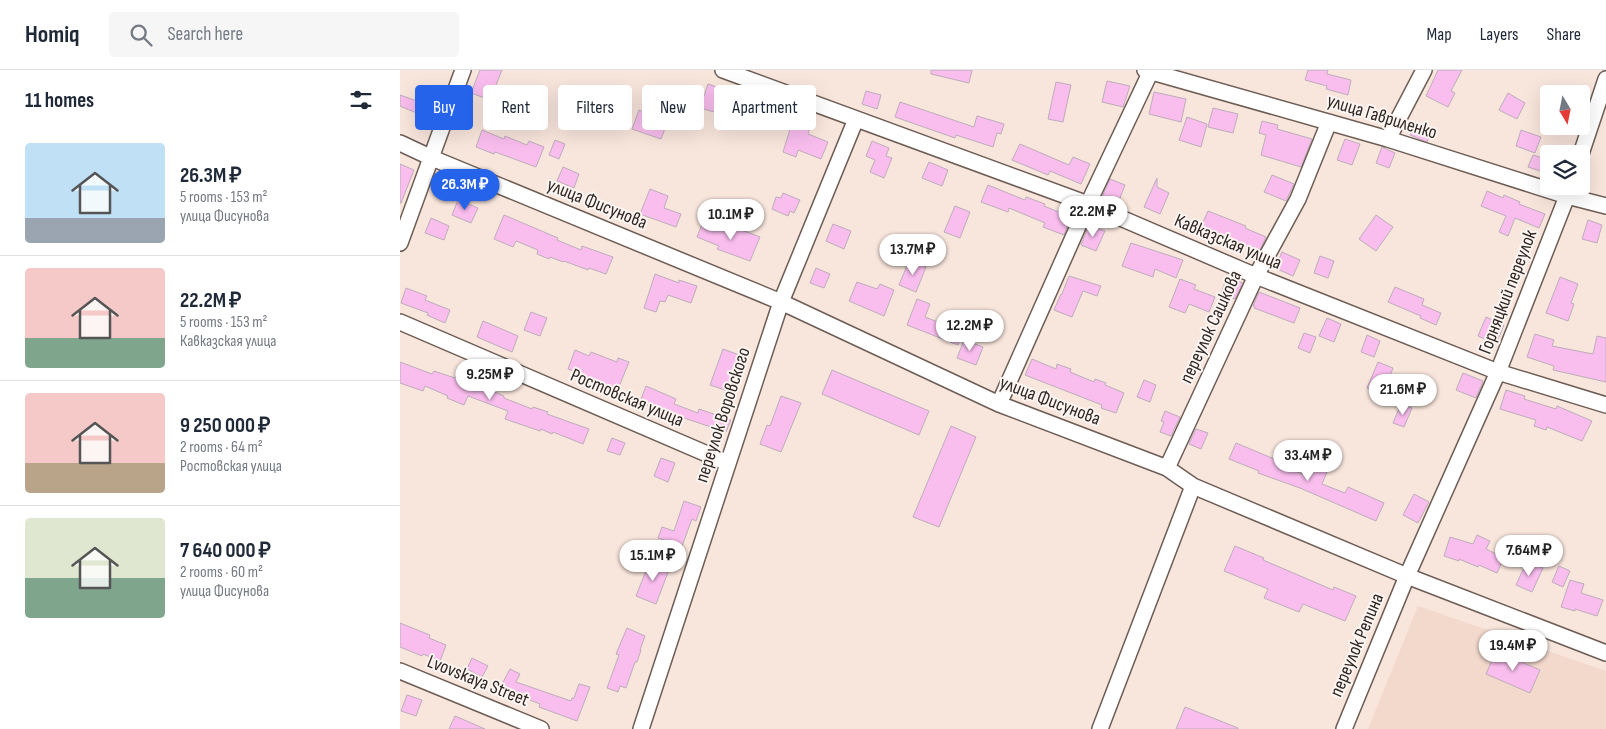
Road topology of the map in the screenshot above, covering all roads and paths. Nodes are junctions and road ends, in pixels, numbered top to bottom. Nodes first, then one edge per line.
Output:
1 (463, 70) edge
2 (723, 70) edge
3 (1424, 70) edge
4 (1148, 71) edge
5 (1168, 73) edge
6 (1606, 79) edge
7 (856, 119) junction
8 (1329, 122) junction
9 (1388, 139) junction
10 (400, 143) edge
11 (1584, 145) edge
12 (432, 158) junction
13 (1540, 183) edge
14 (1567, 195) edge
15 (1579, 195) edge
16 (1088, 204) junction
17 (1606, 206) edge
18 (400, 242) edge
19 (1256, 276) junction
20 (781, 302) junction
21 (400, 322) edge
22 (1498, 372) junction
23 (999, 404) junction
24 (1606, 405) edge
25 (728, 463) junction
26 (1167, 468) junction
27 (1193, 486) junction
28 (1408, 576) junction
29 (1606, 653) edge
30 (400, 671) edge
31 (541, 729) edge
32 (640, 729) edge
33 (1100, 729) edge
34 (1344, 729) edge

1 - 12 street
2 - 7 street, Кавказская улица
3 - 9 street
4 - 5 street, улица Гавриленко
4 - 16 street
5 - 8 street, улица Гавриленко
6 - 11 street
7 - 16 street, Кавказская улица
7 - 20 street, переулок Воровского
8 - 9 street, улица Гавриленко
8 - 19 street, переулок Сашкова
9 - 13 street, улица Гавриленко
10 - 12 street, улица Фисунова
12 - 18 street
12 - 20 street, улица Фисунова
14 - 22 street, Горняцкий переулок
15 - 17 street, улица Гавриленко
16 - 19 street, Кавказская улица
16 - 23 street
19 - 22 street, Кавказская улица
19 - 26 street, переулок Сашкова
20 - 23 street, улица Фисунова
20 - 25 street, переулок Воровского
21 - 25 street, Ростовская улица
22 - 24 street, Кавказская улица
22 - 28 street, Горняцкий переулок
23 - 26 street, улица Фисунова
25 - 32 street, переулок Воровского
26 - 27 street, улица Фисунова
27 - 28 street, улица Фисунова
27 - 33 street
28 - 29 street, улица Фисунова
28 - 34 street, переулок Репина
30 - 31 street, Lvovskaya Street

